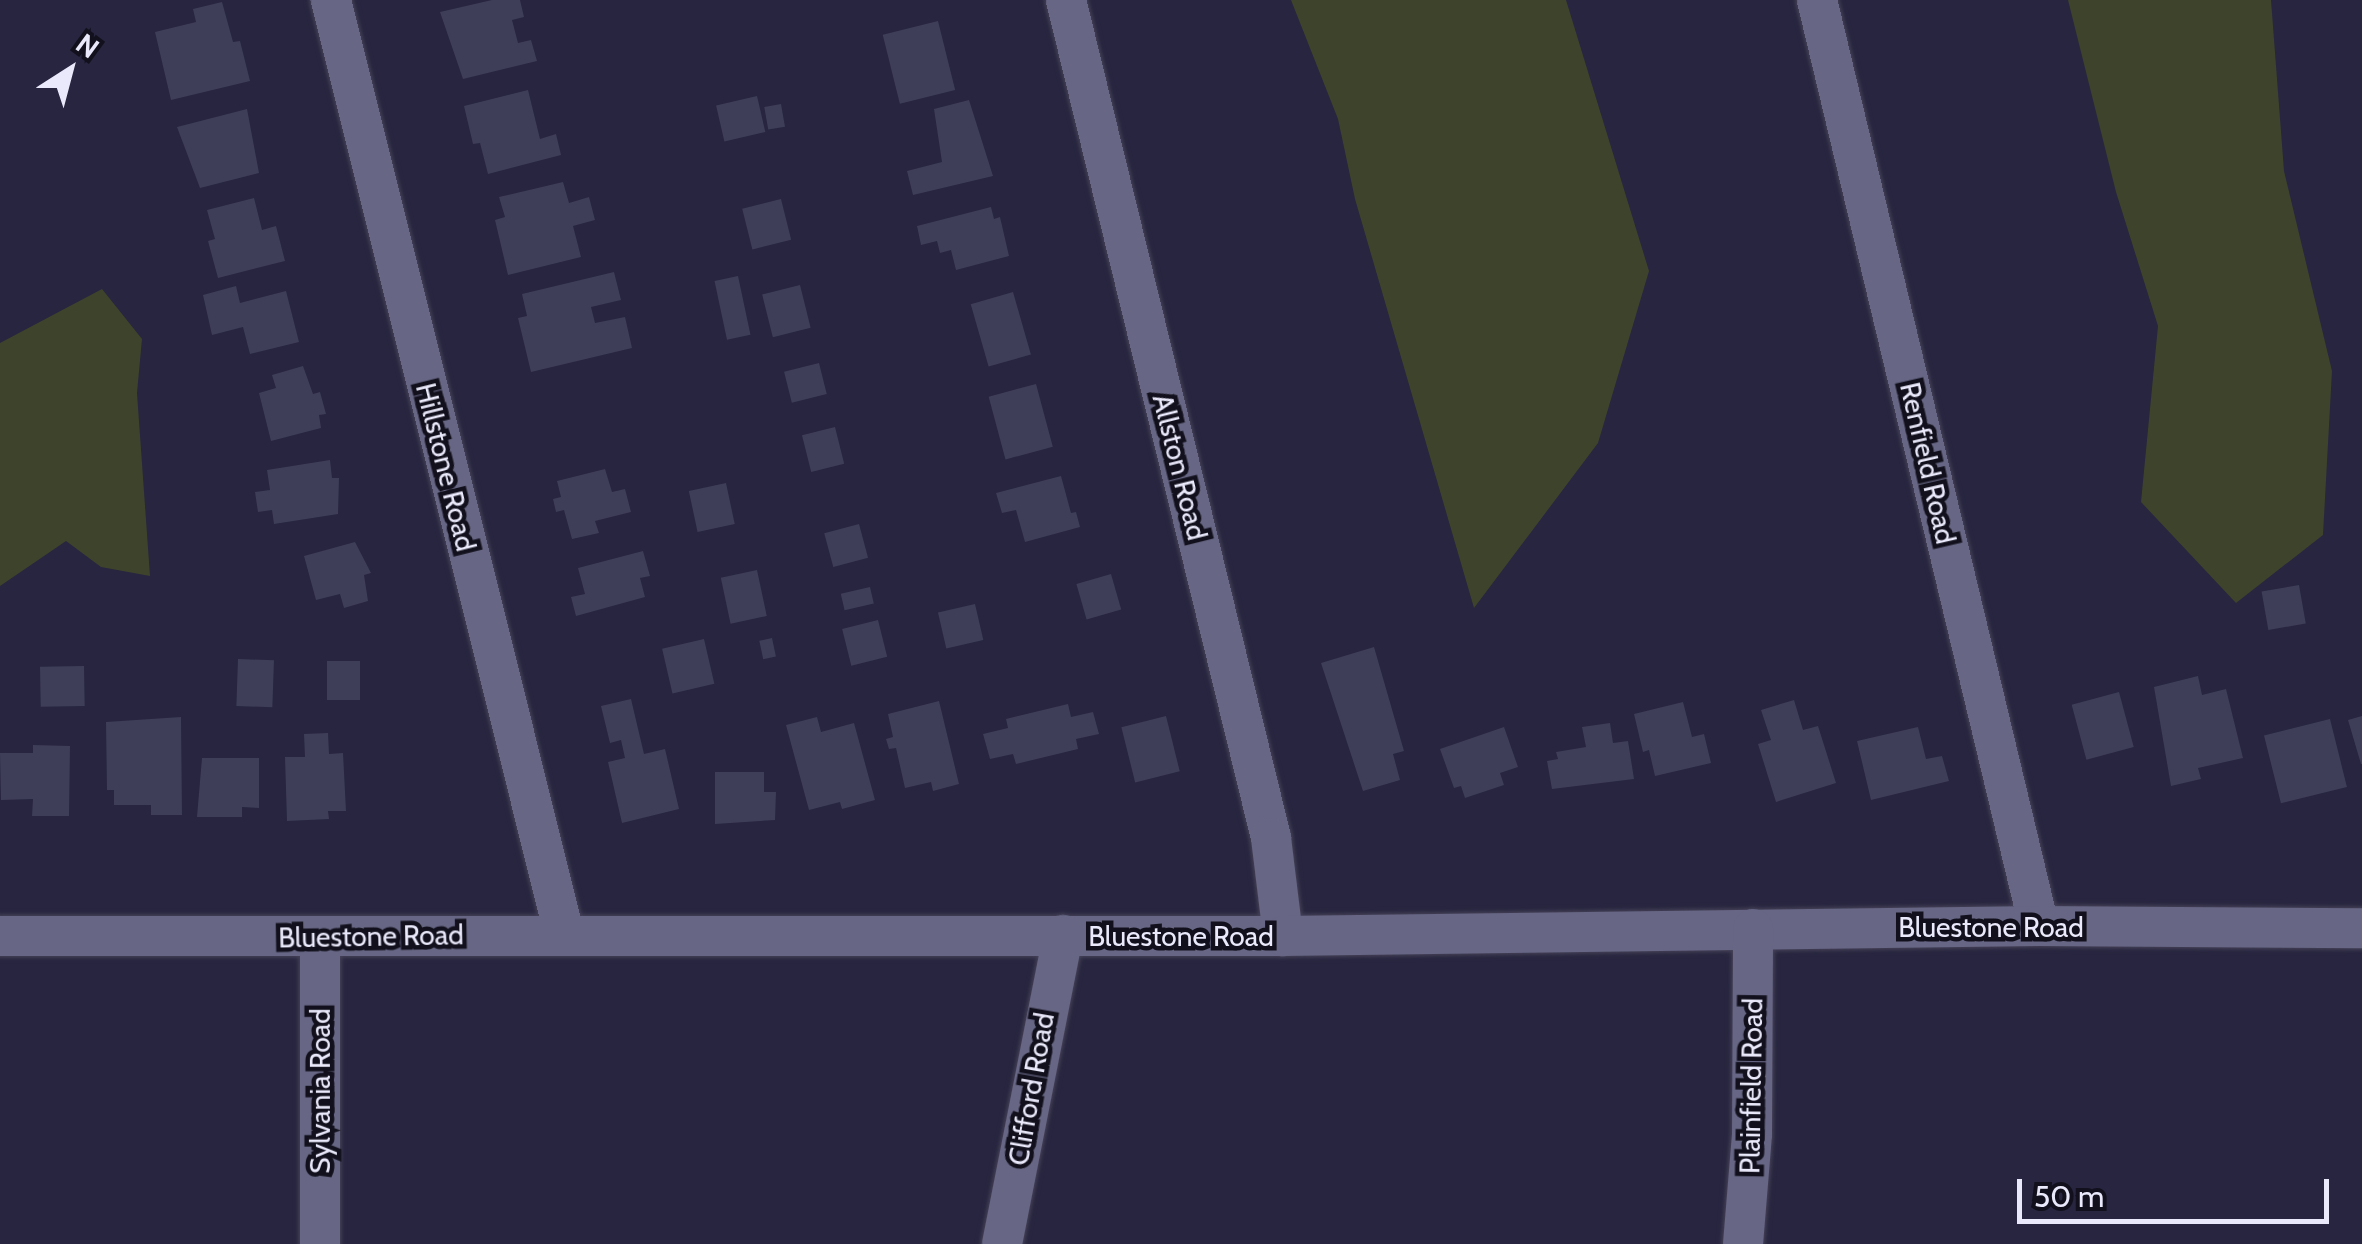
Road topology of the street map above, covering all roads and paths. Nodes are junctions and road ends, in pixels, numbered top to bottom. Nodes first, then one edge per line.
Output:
1 (331, 0) edge
2 (1066, 0) edge
3 (1817, 0) edge
4 (2039, 926) junction
5 (1753, 928) junction
6 (2362, 928) edge
7 (564, 933) junction
8 (0, 936) edge
9 (1063, 936) junction
10 (1283, 936) junction
11 (320, 937) junction
12 (320, 1244) edge
13 (1002, 1244) edge
14 (1743, 1244) edge

1 - 7 street, Hillstone Road
2 - 10 street, Allston Road
3 - 4 street, Renfield Road
4 - 5 street, Bluestone Road
4 - 6 street, Bluestone Road
5 - 10 street, Bluestone Road
5 - 14 street, Plainfield Road
7 - 9 street, Bluestone Road
7 - 11 street, Bluestone Road
8 - 11 street, Bluestone Road
9 - 10 street, Bluestone Road
9 - 13 street, Clifford Road
11 - 12 street, Sylvania Road

